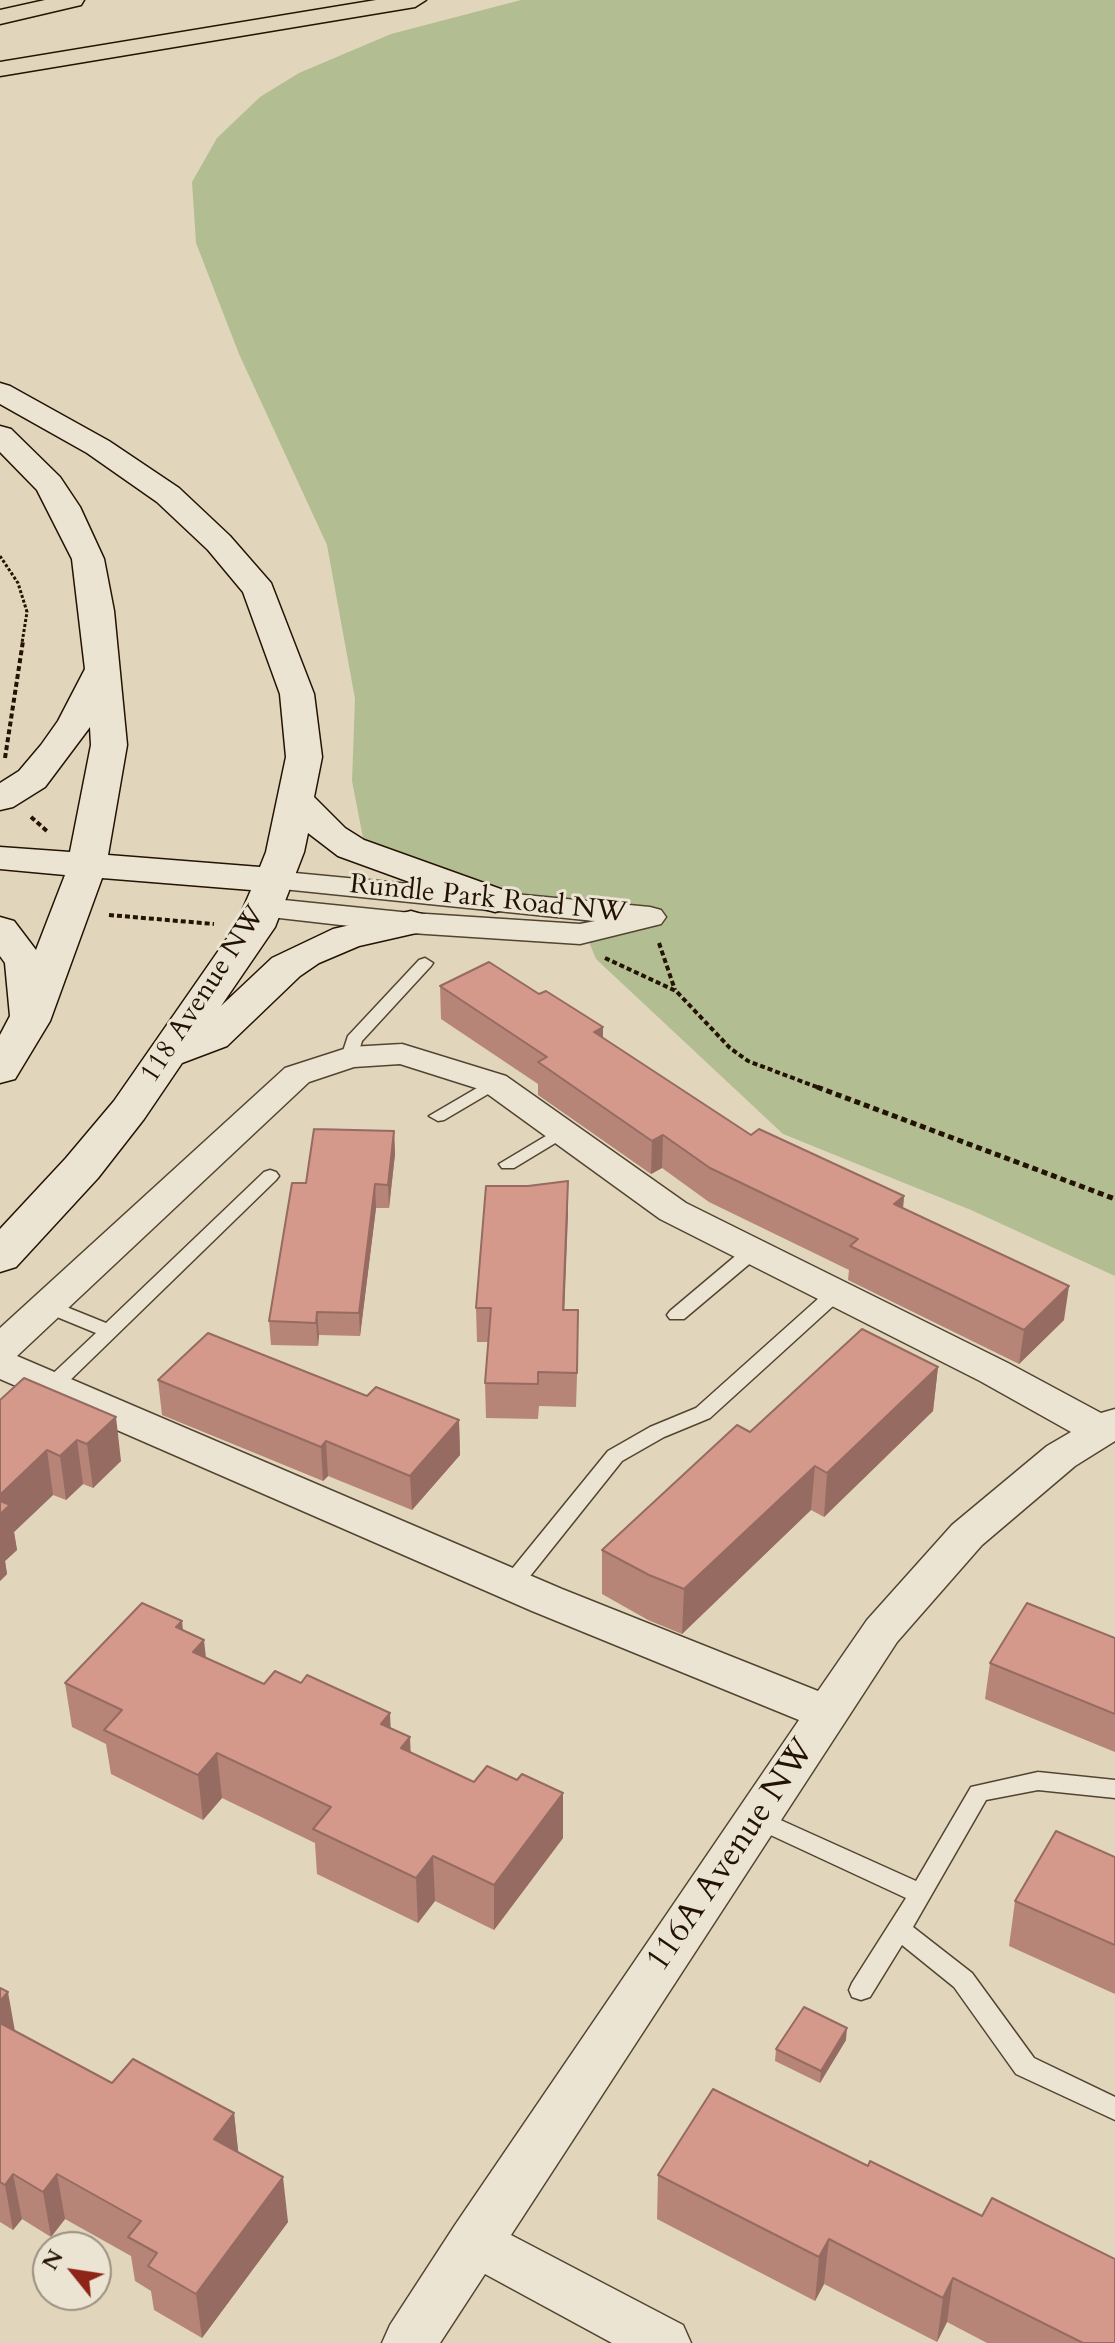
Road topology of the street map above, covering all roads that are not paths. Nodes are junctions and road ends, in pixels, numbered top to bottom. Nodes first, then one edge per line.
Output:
1 (73, 0) edge
2 (415, 0) edge
3 (0, 17) edge
4 (1, 69) edge
5 (0, 392) edge
6 (0, 435) edge
7 (101, 671) junction
8 (2, 782) edge
9 (297, 801) junction
10 (0, 858) edge
11 (0, 885) edge
12 (88, 890) junction
13 (269, 894) junction
14 (495, 900) junction
15 (411, 923) junction
16 (0, 929) edge
17 (425, 963) dead end
18 (29, 1021) junction
19 (167, 1056) junction
20 (350, 1057) junction
21 (0, 1070) edge
22 (494, 1083) junction
23 (438, 1116) dead end
24 (561, 1132) junction
25 (508, 1164) dead end
26 (270, 1176) dead end
27 (753, 1251) junction
28 (0, 1257) edge
29 (836, 1293) junction
30 (47, 1306) junction
31 (677, 1315) dead end
32 (109, 1331) junction
33 (0, 1350) edge
34 (0, 1364) edge
35 (52, 1386) junction
36 (1108, 1427) edge
37 (511, 1585) junction
38 (827, 1713) junction
39 (1115, 1789) edge
40 (757, 1819) junction
41 (921, 1894) junction
42 (899, 1929) junction
43 (861, 1990) dead end
44 (1115, 2109) edge
45 (474, 2242) junction
46 (409, 2343) edge
47 (664, 2343) edge

1 - 3 highway
2 - 4 highway
5 - 9 main road, 118 Avenue NW
6 - 7 main road
7 - 8 main road
7 - 12 main road
9 - 13 main road, 118 Avenue NW
9 - 14 main road
10 - 12 main road
11 - 12 main road
12 - 13 main road
12 - 18 main road
13 - 14 street, Rundle Park Road NW
13 - 15 street, Rundle Park Road NW
13 - 19 main road, 118 Avenue NW
14 - 15 street, Rundle Park Road NW
15 - 19 main road
16 - 18 main road
17 - 20 lane
18 - 21 main road
19 - 28 main road, 118 Avenue NW
20 - 22 street
20 - 30 street
22 - 23 lane
22 - 24 street
24 - 25 lane
24 - 27 street
26 - 32 lane
27 - 29 street
27 - 31 lane
29 - 36 street
29 - 37 lane
30 - 32 lane
30 - 33 street
32 - 35 lane
34 - 35 street
35 - 37 street
36 - 38 street, 116A Avenue NW
37 - 38 street
38 - 40 street, 116A Avenue NW
39 - 41 lane
40 - 41 lane
40 - 45 street, 116A Avenue NW
41 - 42 lane
42 - 43 lane
42 - 44 lane
45 - 46 street, 116A Avenue NW
45 - 47 street

